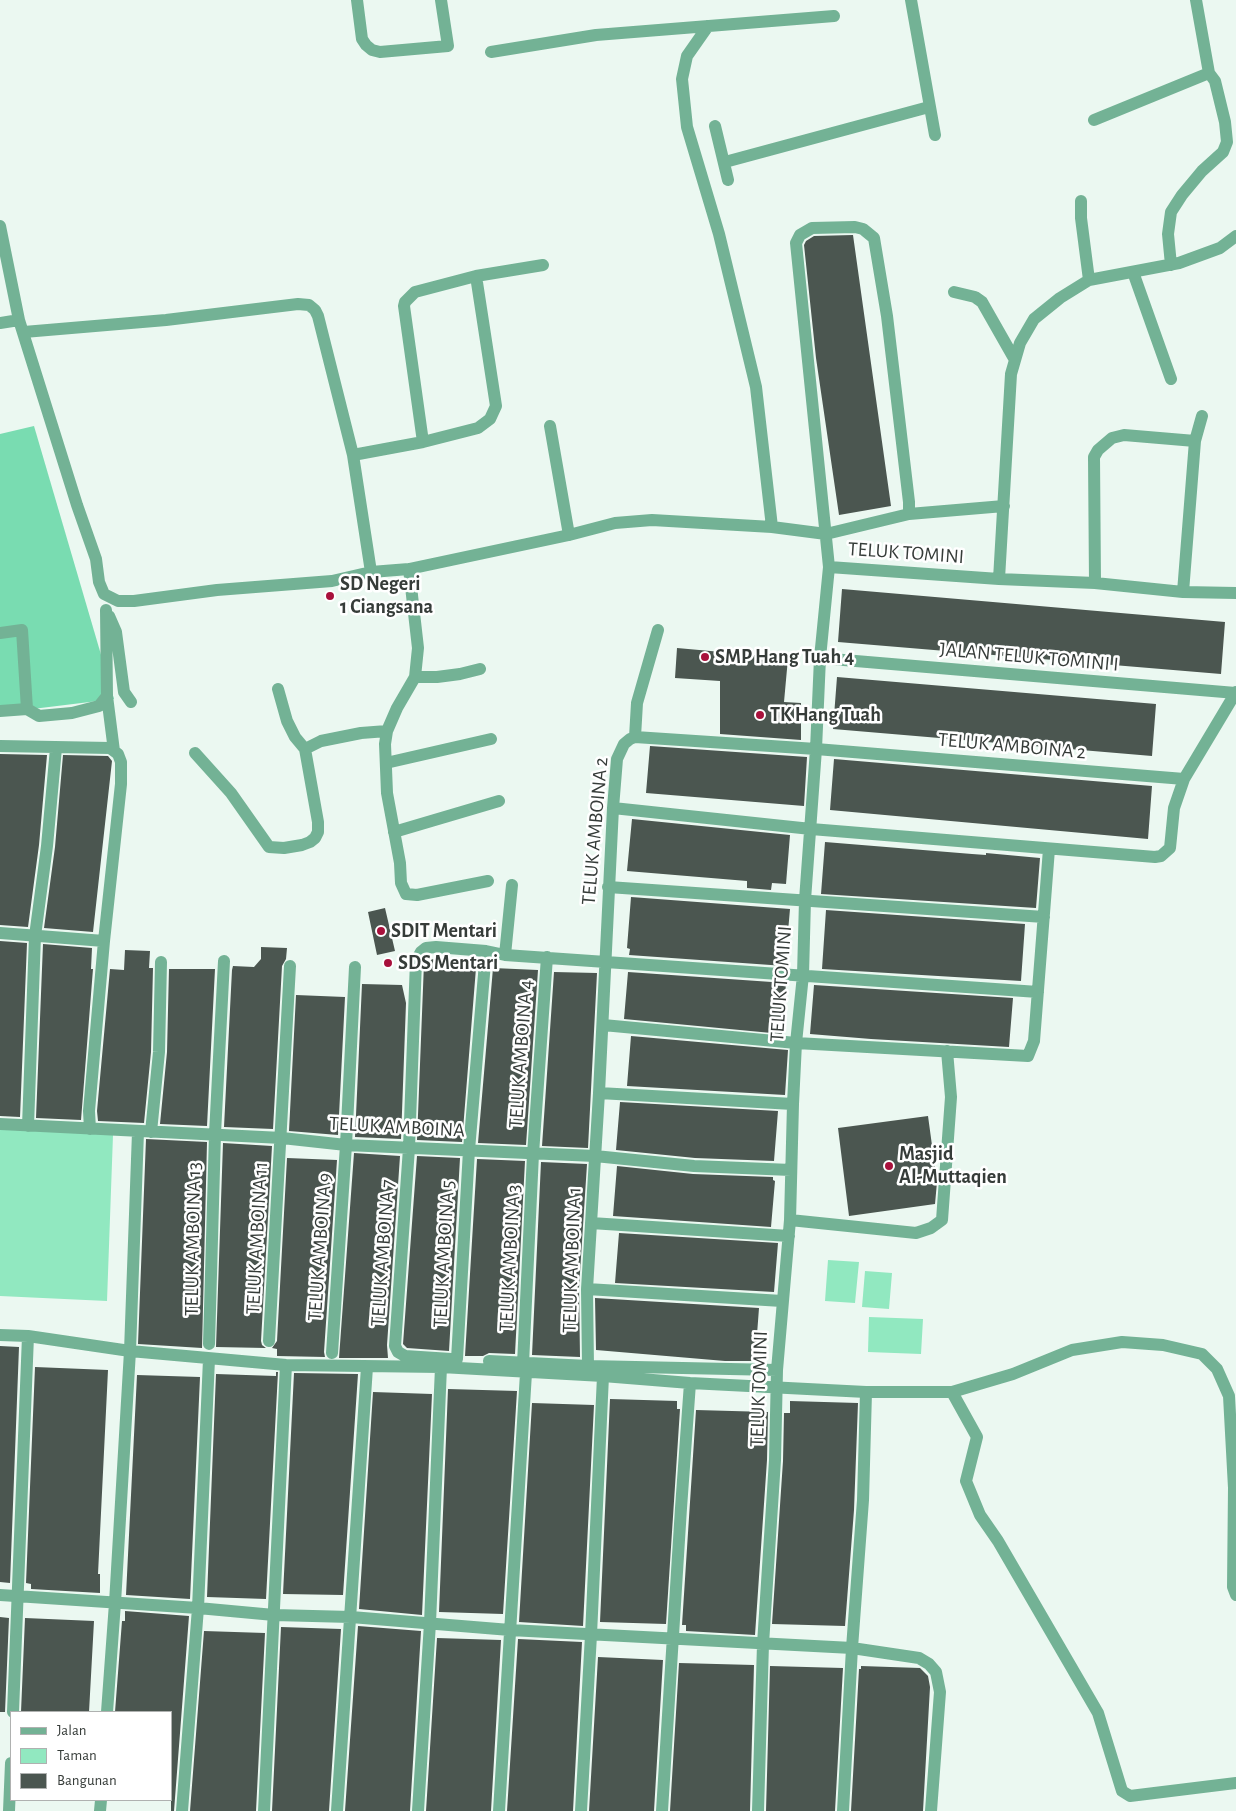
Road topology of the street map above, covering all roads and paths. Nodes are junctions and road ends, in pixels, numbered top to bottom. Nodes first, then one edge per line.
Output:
1 (357, 0) edge
2 (441, 0) edge
3 (911, 0) edge
4 (1196, 0) edge
5 (834, 16) dead end
6 (708, 26) junction
7 (491, 52) dead end
8 (1210, 73) junction
9 (929, 107) junction
10 (1094, 120) dead end
11 (715, 126) dead end
12 (935, 134) dead end
13 (725, 162) junction
14 (728, 180) dead end
15 (1081, 201) dead end
16 (0, 226) edge
17 (1236, 236) edge
18 (1171, 264) junction
19 (544, 266) dead end
20 (1133, 272) junction
21 (476, 276) junction
22 (1090, 280) junction
23 (954, 292) dead end
24 (19, 320) junction
25 (0, 323) edge
26 (24, 332) junction
27 (1015, 360) junction
28 (1171, 379) dead end
29 (1202, 416) dead end
30 (550, 426) dead end
31 (1195, 441) junction
32 (423, 442) junction
33 (353, 455) junction
34 (1004, 506) junction
35 (909, 514) junction
36 (772, 527) junction
37 (826, 534) junction
38 (569, 535) junction
39 (829, 567) junction
40 (409, 569) junction
41 (371, 572) junction
42 (999, 579) junction
43 (1095, 583) junction
44 (1183, 592) junction
45 (1236, 593) edge
46 (104, 594) junction
47 (106, 610) junction
48 (658, 630) dead end
49 (0, 633) edge
50 (820, 658) junction
51 (480, 669) dead end
52 (415, 677) junction
53 (278, 689) dead end
54 (1236, 693) edge
55 (107, 696) junction
56 (131, 702) dead end
57 (27, 709) junction
58 (0, 711) edge
59 (387, 731) junction
60 (635, 737) junction
61 (491, 739) dead end
62 (0, 746) edge
63 (56, 748) junction
64 (305, 749) junction
65 (816, 749) junction
66 (114, 751) junction
67 (195, 753) dead end
68 (386, 763) junction
69 (1184, 779) junction
70 (500, 801) dead end
71 (613, 808) junction
72 (811, 828) junction
73 (394, 832) junction
74 (1049, 849) junction
75 (488, 881) dead end
76 (512, 885) dead end
77 (608, 887) junction
78 (805, 900) junction
79 (1044, 917) junction
80 (0, 933) edge
81 (35, 936) junction
82 (104, 940) junction
83 (486, 951) junction
84 (505, 955) junction
85 (547, 957) junction
86 (224, 961) dead end
87 (161, 962) dead end
88 (606, 962) junction
89 (290, 966) dead end
90 (355, 967) dead end
91 (802, 975) junction
92 (1038, 992) junction
93 (603, 1025) junction
94 (796, 1043) junction
95 (947, 1051) junction
96 (599, 1093) junction
97 (793, 1104) junction
98 (0, 1124) edge
99 (28, 1126) junction
100 (90, 1129) junction
101 (145, 1132) junction
102 (215, 1134) junction
103 (282, 1138) junction
104 (346, 1145) junction
105 (409, 1148) junction
106 (469, 1150) junction
107 (533, 1154) junction
108 (595, 1156) junction
109 (791, 1170) junction
110 (790, 1220) junction
111 (592, 1223) junction
112 (788, 1236) junction
113 (587, 1289) junction
114 (782, 1301) junction
115 (0, 1335) edge
116 (28, 1336) junction
117 (269, 1340) dead end
118 (209, 1344) dead end
119 (130, 1351) junction
120 (332, 1352) dead end
121 (209, 1359) junction
122 (457, 1359) junction
123 (286, 1365) junction
124 (588, 1366) junction
125 (367, 1367) junction
126 (441, 1367) junction
127 (525, 1368) junction
128 (777, 1370) junction
129 (603, 1376) junction
130 (690, 1383) junction
131 (776, 1388) junction
132 (866, 1392) junction
133 (952, 1392) junction
134 (0, 1595) edge
135 (18, 1595) junction
136 (1236, 1596) edge
137 (115, 1603) junction
138 (198, 1608) junction
139 (274, 1615) junction
140 (351, 1617) junction
141 (430, 1623) junction
142 (510, 1630) junction
143 (591, 1635) junction
144 (672, 1639) junction
145 (763, 1644) junction
146 (852, 1648) junction
147 (13, 1711) edge
148 (107, 1711) edge
149 (1236, 1783) edge
150 (10, 1787) edge
151 (9, 1811) edge
152 (182, 1811) edge
153 (264, 1811) edge
154 (337, 1811) edge
155 (418, 1811) edge
156 (499, 1811) edge
157 (581, 1811) edge
158 (662, 1811) edge
159 (758, 1811) edge
160 (844, 1811) edge
161 (931, 1811) edge

1 - 2 street
3 - 9 street
4 - 8 street
5 - 6 street
6 - 7 street
6 - 36 street
8 - 10 street
8 - 18 street
9 - 12 street
9 - 13 street
11 - 13 street
13 - 14 street
15 - 22 street
16 - 24 street
17 - 18 street
18 - 20 street
19 - 21 street
20 - 22 street
20 - 28 street
21 - 32 street
21 - 32 street
22 - 27 street
23 - 27 street
24 - 25 street
24 - 26 street
26 - 33 street
26 - 46 street
27 - 34 street
29 - 31 street
30 - 38 street
31 - 43 street
31 - 44 street
32 - 33 street
33 - 41 street
34 - 35 street
34 - 42 street
35 - 37 street
35 - 37 street
36 - 37 street
36 - 38 street
37 - 39 street
38 - 40 street
39 - 42 street, TELUK TOMINI
39 - 50 street, TELUK TOMINI
40 - 41 street
40 - 52 street
41 - 46 street
42 - 43 street, TELUK TOMINI
43 - 44 street, TELUK TOMINI
44 - 45 street, TELUK TOMINI
46 - 47 street
47 - 55 street
47 - 56 street
48 - 60 street
49 - 57 street
50 - 54 street, JALAN TELUK TOMINI I
50 - 65 street, TELUK TOMINI
51 - 52 street
52 - 59 street
53 - 64 street
54 - 69 street
55 - 57 street
55 - 66 street
57 - 58 street
59 - 64 street
59 - 68 street
60 - 65 street, TELUK AMBOINA 2
60 - 71 street, TELUK AMBOINA 2
61 - 68 street
62 - 63 street
63 - 66 street
63 - 81 street
64 - 67 street
65 - 69 street, TELUK AMBOINA 2
65 - 72 street, TELUK TOMINI
66 - 82 street
68 - 73 street
69 - 74 street
70 - 73 street
71 - 72 street
71 - 77 street, TELUK AMBOINA 2
72 - 74 street
72 - 78 street, TELUK TOMINI
73 - 75 street
74 - 79 street
76 - 84 street
77 - 78 street
77 - 88 street, TELUK AMBOINA 2
78 - 79 street
78 - 91 street, TELUK TOMINI
79 - 92 street
80 - 81 street
81 - 82 street
81 - 99 street
82 - 100 street
83 - 84 street
83 - 105 street, TELUK AMBOINA 7
83 - 106 street, TELUK AMBOINA 5
84 - 85 street
85 - 88 street
85 - 107 street, TELUK AMBOINA 4
86 - 102 street, TELUK AMBOINA 13
87 - 101 street
88 - 91 street
88 - 93 street, TELUK AMBOINA 2
89 - 103 street, TELUK AMBOINA 11
90 - 104 street, TELUK AMBOINA 9
91 - 92 street
91 - 94 street, TELUK TOMINI
92 - 95 street
93 - 94 street
93 - 96 street, TELUK AMBOINA 2
94 - 95 street
94 - 97 street, TELUK TOMINI
95 - 110 street
96 - 97 street
96 - 108 street, TELUK AMBOINA 2
97 - 109 street, TELUK TOMINI
98 - 99 street, TELUK AMBOINA
99 - 100 street, TELUK AMBOINA
100 - 101 street, TELUK AMBOINA
101 - 102 street, TELUK AMBOINA
101 - 119 street
102 - 103 street, TELUK AMBOINA
102 - 118 street, TELUK AMBOINA 13
103 - 104 street, TELUK AMBOINA
103 - 117 street, TELUK AMBOINA 11
104 - 105 street, TELUK AMBOINA
104 - 120 street, TELUK AMBOINA 9
105 - 106 street, TELUK AMBOINA
105 - 122 street, TELUK AMBOINA 7
106 - 107 street, TELUK AMBOINA
106 - 122 street, TELUK AMBOINA 5
107 - 108 street, TELUK AMBOINA
107 - 127 street, TELUK AMBOINA 3
108 - 109 street, TELUK AMBOINA
108 - 111 street, TELUK AMBOINA 1
109 - 110 street, TELUK TOMINI
110 - 112 street, TELUK TOMINI
111 - 112 street
111 - 113 street, TELUK AMBOINA 1
112 - 114 street, TELUK TOMINI
113 - 114 street
113 - 124 street, TELUK AMBOINA 1
114 - 128 street, TELUK TOMINI
115 - 116 street
116 - 119 street
116 - 135 street
119 - 121 street
119 - 137 street
121 - 123 street
121 - 138 street
122 - 127 street
123 - 125 street
123 - 139 street
124 - 127 street
124 - 128 street
125 - 126 street
125 - 140 street
126 - 127 street
126 - 141 street
127 - 129 street
127 - 142 street, TELUK AMBOINA 3
128 - 131 street, TELUK TOMINI
129 - 130 street
129 - 143 street
130 - 131 street
130 - 144 street
131 - 132 street
131 - 145 street, TELUK TOMINI
132 - 133 street
132 - 146 street
133 - 136 street
133 - 149 street
134 - 135 street
135 - 137 street
135 - 147 street
137 - 138 street
137 - 148 street
138 - 139 street
138 - 152 street
139 - 140 street
139 - 153 street
140 - 141 street
140 - 154 street
141 - 142 street
141 - 155 street
142 - 143 street
142 - 156 street, TELUK AMBOINA 3
143 - 144 street
143 - 157 street
144 - 145 street
144 - 158 street
145 - 146 street
145 - 159 street, TELUK TOMINI
146 - 160 street
146 - 161 street
150 - 151 street

